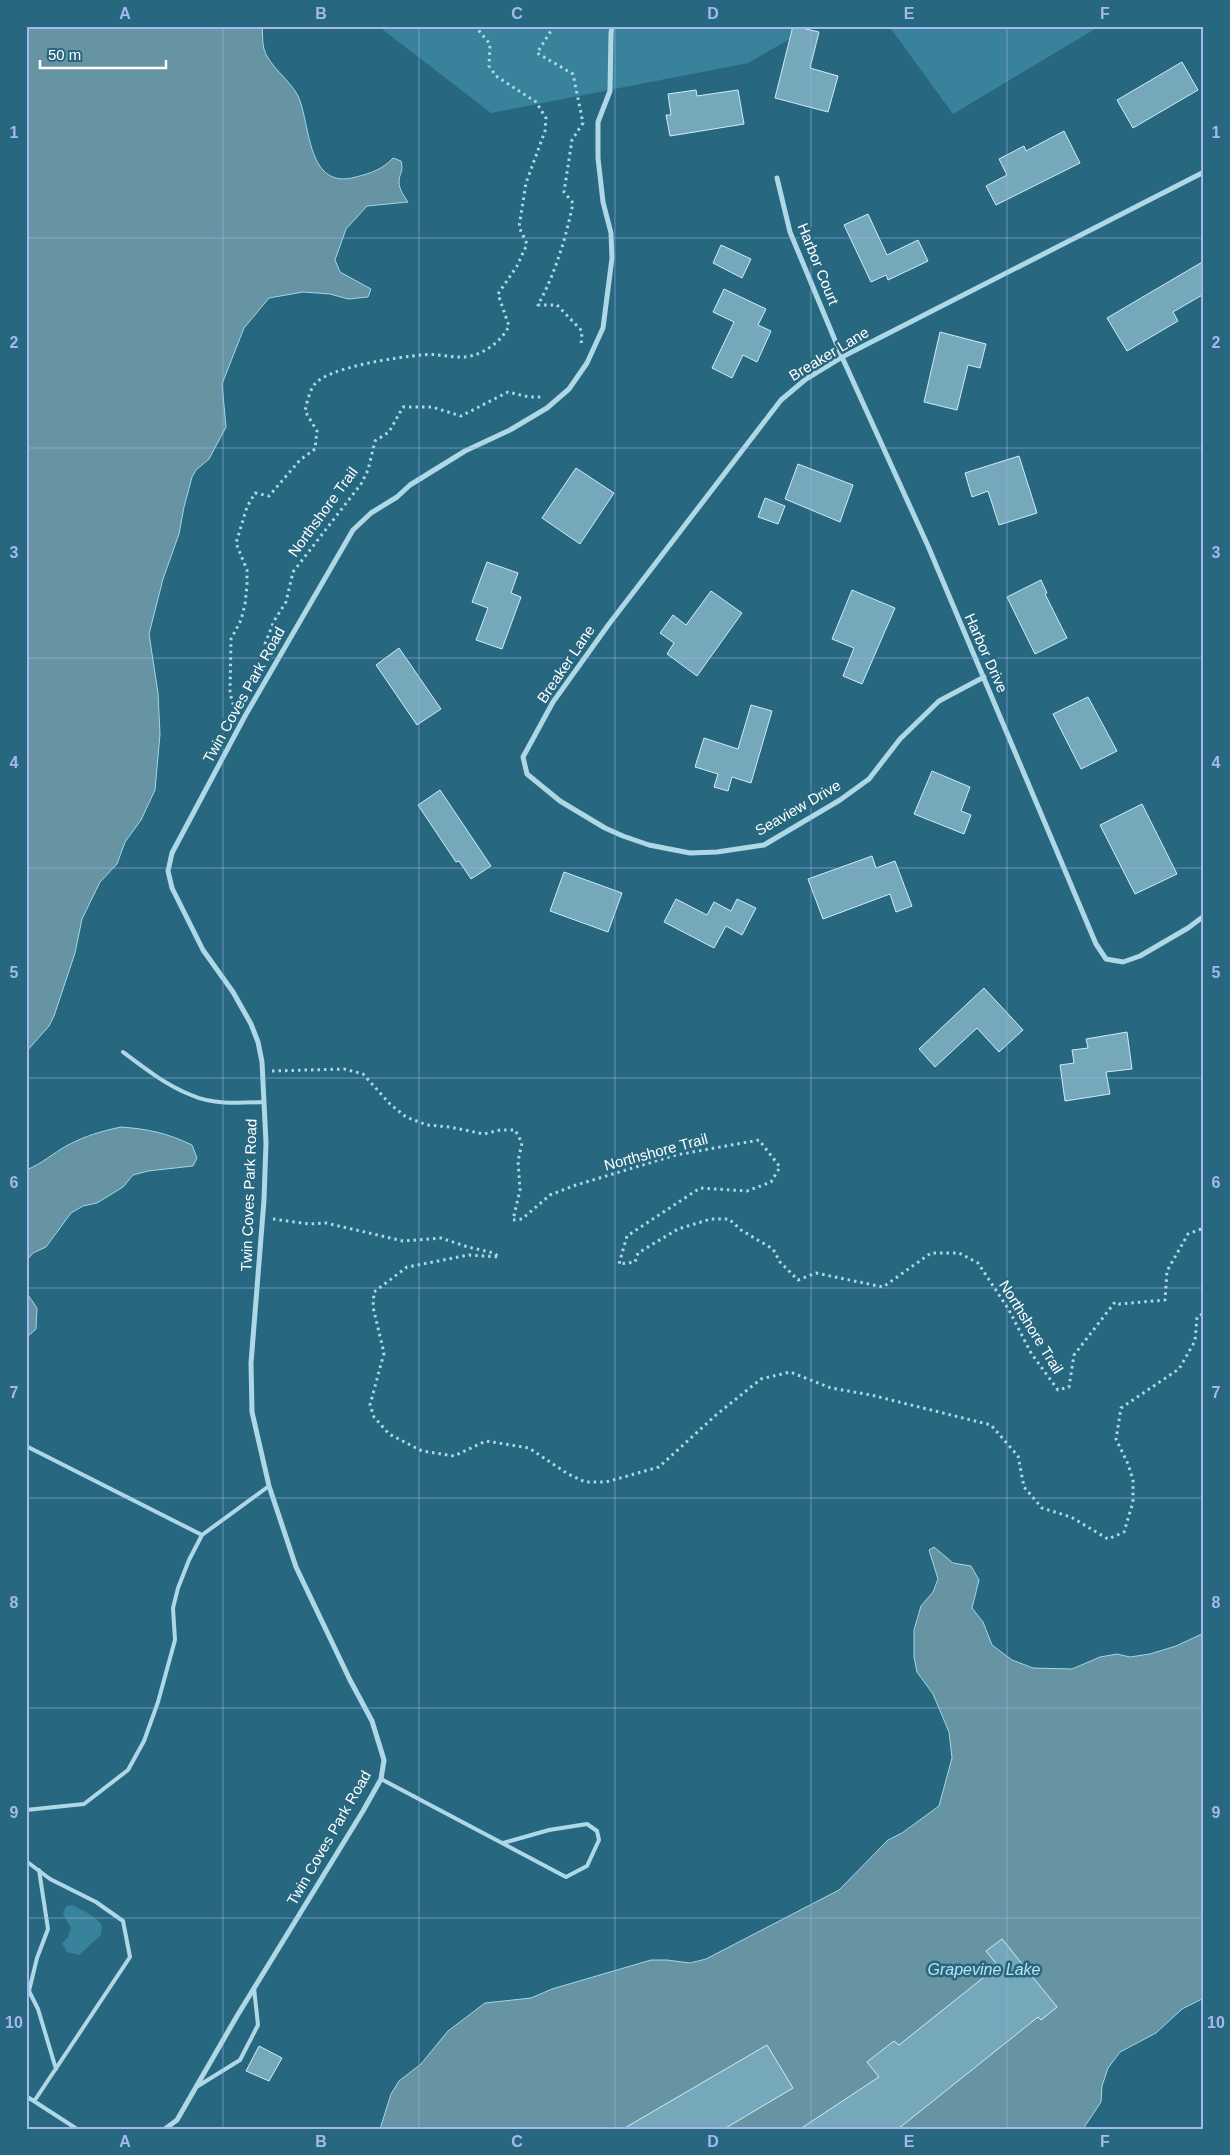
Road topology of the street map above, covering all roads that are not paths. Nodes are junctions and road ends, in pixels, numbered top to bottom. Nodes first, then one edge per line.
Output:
1 (612, 26) edge
2 (1204, 172) edge
3 (777, 178) dead end
4 (842, 357) junction
5 (984, 676) junction
6 (523, 757) joint
7 (1204, 916) edge
8 (123, 1052) dead end
9 (264, 1102) junction
10 (26, 1446) edge
11 (269, 1486) junction
12 (202, 1535) junction
13 (381, 1778) junction
14 (26, 1810) edge
15 (503, 1843) junction
16 (26, 1861) edge
17 (39, 1870) junction
18 (254, 1988) junction
19 (56, 2069) junction
20 (196, 2087) junction
21 (26, 2096) edge
22 (34, 2100) junction
23 (77, 2129) edge
24 (165, 2129) edge

1 - 9 street, Twin Coves Park Road
2 - 4 street, Breaker Lane
3 - 4 street, Harbor Court
4 - 5 street, Harbor Drive
4 - 6 street, Breaker Lane
5 - 6 street, Seaview Drive
5 - 7 street, Harbor Drive
8 - 9 lane
9 - 11 street, Twin Coves Park Road
10 - 12 lane
11 - 12 lane
11 - 13 street, Twin Coves Park Road
12 - 14 lane
13 - 15 lane
13 - 18 street, Twin Coves Park Road
15 - 15 lane
16 - 17 lane
17 - 19 lane
17 - 19 lane
18 - 20 street, Twin Coves Park Road
18 - 20 lane
19 - 22 lane
20 - 24 street, Twin Coves Park Road
21 - 22 lane
22 - 23 lane

